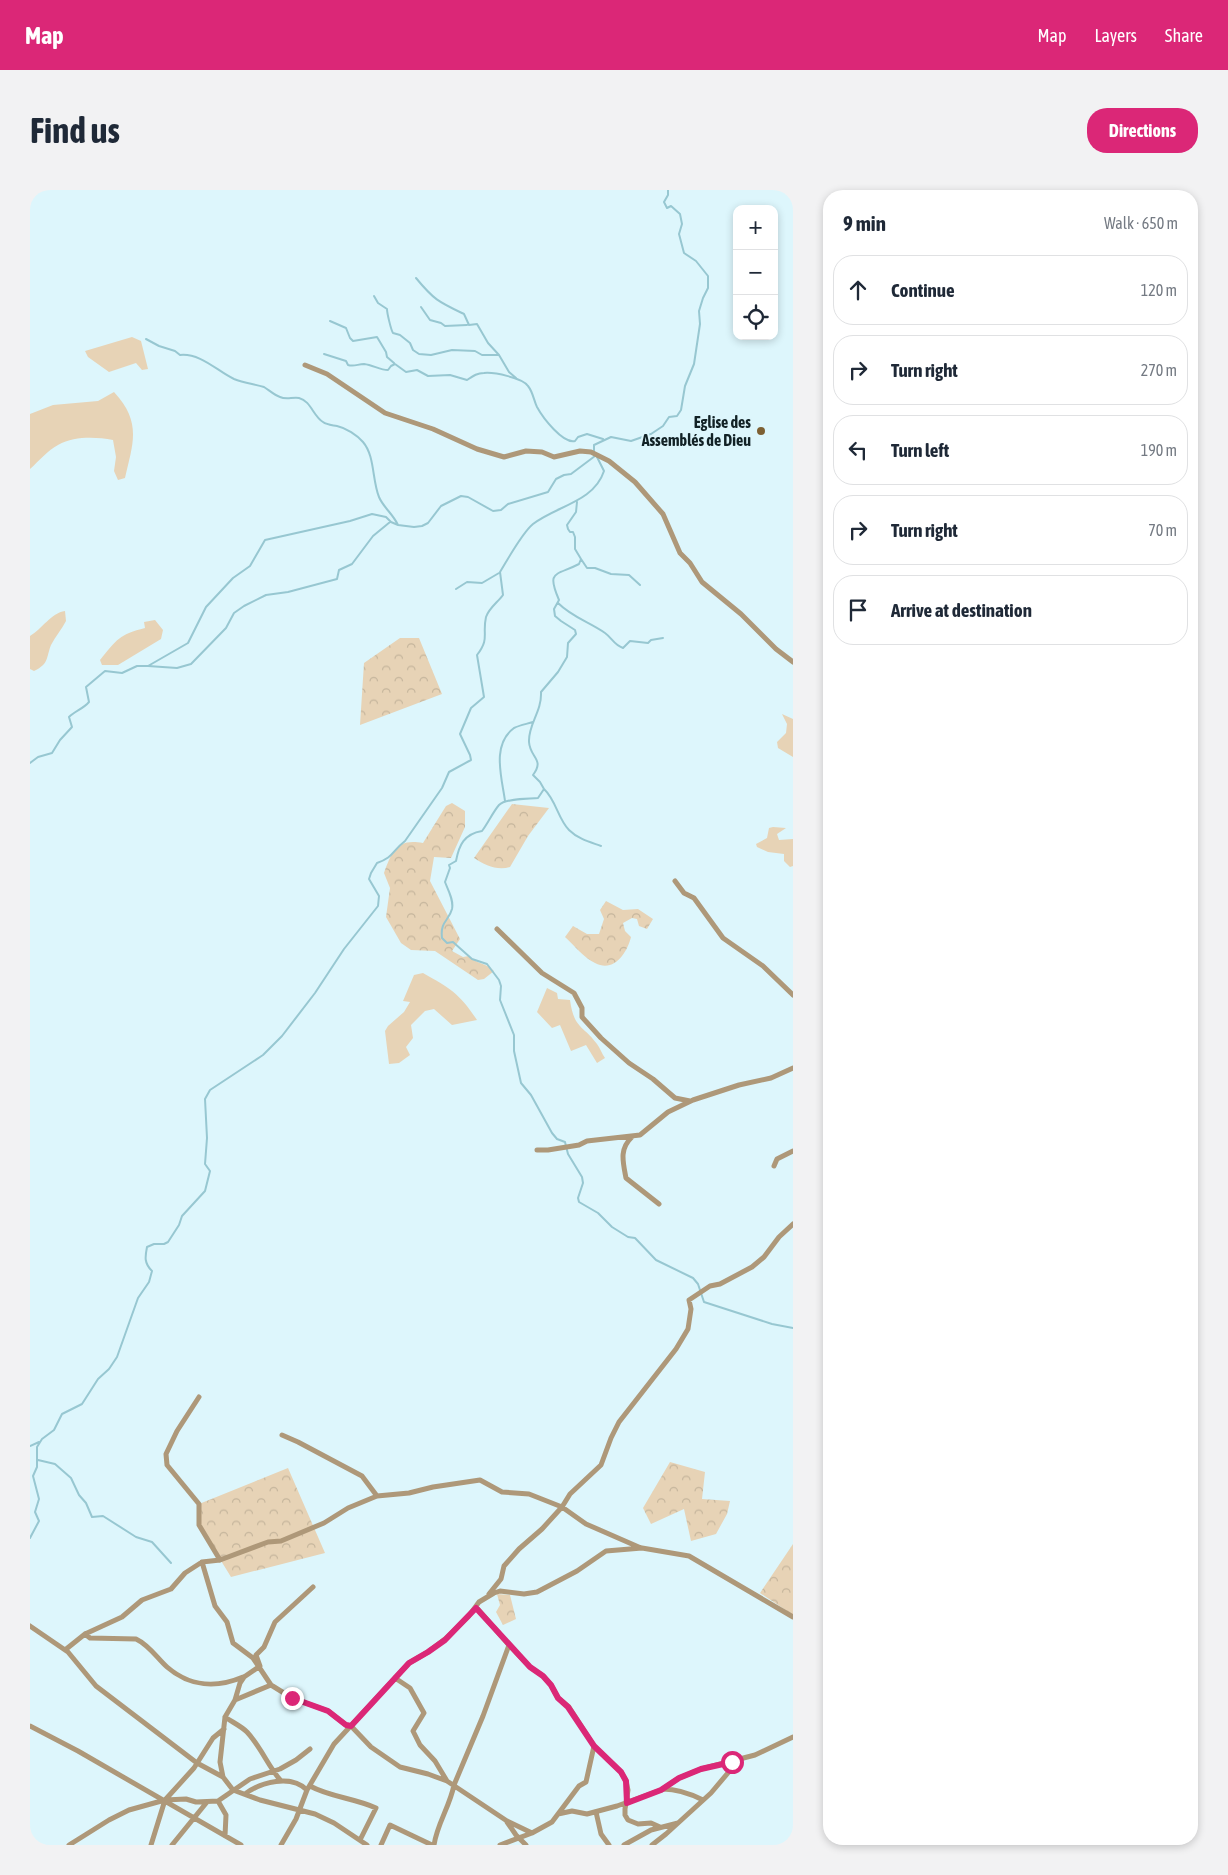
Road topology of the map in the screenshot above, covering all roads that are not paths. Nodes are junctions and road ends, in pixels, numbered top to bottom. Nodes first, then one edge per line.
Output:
1 (305, 365) dead end
2 (793, 662) edge
3 (675, 881) dead end
4 (497, 928) dead end
5 (793, 995) edge
6 (793, 1068) edge
7 (691, 1101) junction
8 (632, 1137) junction
9 (537, 1150) dead end
10 (793, 1151) edge
11 (774, 1166) dead end
12 (659, 1204) dead end
13 (793, 1224) edge
14 (199, 1397) dead end
15 (282, 1435) dead end
16 (376, 1496) junction
17 (562, 1507) junction
18 (642, 1548) junction
19 (220, 1560) junction
20 (202, 1562) junction
21 (313, 1587) dead end
22 (488, 1596) junction
23 (476, 1608) junction
24 (793, 1617) edge
25 (30, 1626) edge
26 (85, 1634) junction
27 (509, 1645) junction
28 (65, 1650) junction
29 (260, 1666) junction
30 (244, 1677) junction
31 (395, 1678) junction
32 (272, 1685) junction
33 (235, 1700) junction
34 (225, 1717) junction
35 (30, 1726) edge
36 (351, 1726) junction
37 (224, 1729) junction
38 (793, 1737) edge
39 (594, 1746) junction
40 (310, 1749) dead end
41 (738, 1760) junction
42 (197, 1762) junction
43 (272, 1771) junction
44 (223, 1777) junction
45 (281, 1781) junction
46 (447, 1781) junction
47 (454, 1785) junction
48 (308, 1788) junction
49 (233, 1790) junction
50 (661, 1790) junction
51 (245, 1794) junction
52 (165, 1800) junction
53 (703, 1800) junction
54 (218, 1801) junction
55 (207, 1802) junction
56 (627, 1803) junction
57 (299, 1810) junction
58 (596, 1812) junction
59 (558, 1814) junction
60 (194, 1818) junction
61 (507, 1821) junction
62 (679, 1823) junction
63 (660, 1827) junction
64 (532, 1833) junction
65 (225, 1836) junction
66 (520, 1838) junction
67 (360, 1840) junction
68 (69, 1845) edge
69 (151, 1845) edge
70 (172, 1845) edge
71 (241, 1845) edge
72 (281, 1845) edge
73 (367, 1845) edge
74 (381, 1845) edge
75 (433, 1845) edge
76 (500, 1845) edge
77 (526, 1845) edge
78 (609, 1845) edge
79 (624, 1845) edge
80 (652, 1845) edge

1 - 2 street
3 - 5 street
4 - 7 street
6 - 7 street
7 - 8 street
8 - 9 street
8 - 12 street
10 - 11 street
13 - 17 street
14 - 19 street
15 - 16 street
16 - 17 street
16 - 19 street
17 - 18 street
17 - 22 street
18 - 22 street
18 - 24 street
19 - 20 street
20 - 26 street
20 - 29 street
21 - 29 street
22 - 23 street
23 - 27 street
23 - 31 street
25 - 28 street
26 - 28 street
26 - 30 street
27 - 39 street
27 - 47 street
28 - 42 street
29 - 30 street
29 - 32 street
30 - 33 street
31 - 36 street
31 - 46 street
32 - 33 street
32 - 36 street
33 - 34 street
34 - 37 street
34 - 43 street
35 - 52 street
36 - 46 street
36 - 48 street
37 - 42 street
37 - 44 street
38 - 41 street
39 - 56 street
39 - 59 street
40 - 43 street
41 - 50 street
41 - 53 street
42 - 44 street
42 - 52 street
43 - 45 street
43 - 49 street
44 - 49 street
45 - 48 street
45 - 51 street
46 - 47 street
47 - 61 street
47 - 75 street
48 - 57 street
48 - 67 street
49 - 51 street
49 - 54 street
50 - 53 street
50 - 56 street
51 - 57 street
52 - 55 street
52 - 60 street
52 - 68 street
52 - 69 street
53 - 62 street
54 - 55 street
54 - 65 street
55 - 60 street
56 - 58 street
56 - 63 street
57 - 67 street
57 - 72 street
58 - 59 street
58 - 78 street
59 - 64 street
60 - 65 street
60 - 70 street
61 - 64 street
61 - 66 street
62 - 63 street
62 - 80 street
63 - 79 street
64 - 66 street
65 - 71 street
66 - 76 street
66 - 77 street
67 - 73 street
74 - 75 street

